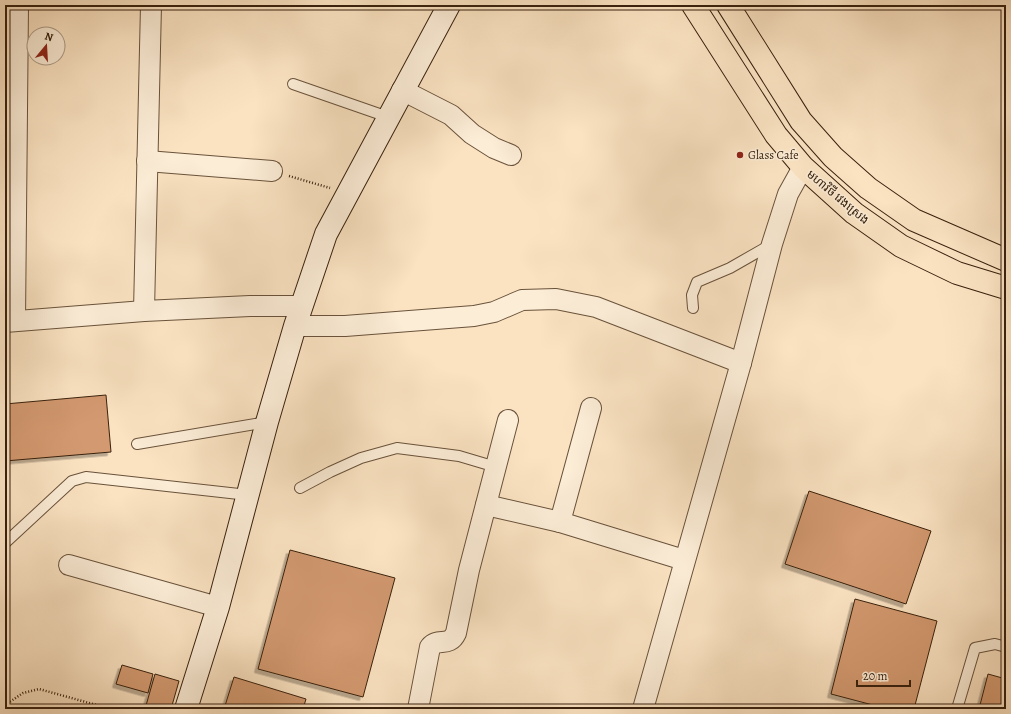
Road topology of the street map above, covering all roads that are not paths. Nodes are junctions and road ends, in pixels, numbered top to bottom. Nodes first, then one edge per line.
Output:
1 (18, 5) edge
2 (151, 5) edge
3 (449, 5) edge
4 (693, 5) edge
5 (728, 5) edge
6 (293, 84) dead end
7 (402, 90) junction
8 (388, 117) junction
9 (511, 155) dead end
10 (147, 161) junction
11 (803, 167) junction
12 (272, 171) road end
13 (772, 244) junction
14 (1006, 260) edge
15 (1006, 288) edge
16 (692, 308) dead end
17 (144, 311) junction
18 (299, 316) junction
19 (10, 322) edge
20 (741, 363) junction
21 (591, 408) dead end
22 (508, 420) dead end
23 (267, 422) junction
24 (136, 444) dead end
25 (496, 467) junction
26 (300, 488) dead end
27 (248, 495) junction
28 (486, 505) junction
29 (560, 522) junction
30 (5, 543) edge
31 (684, 560) junction
32 (68, 565) dead end
33 (218, 607) junction
34 (1006, 647) edge
35 (186, 709) edge
36 (419, 709) edge
37 (642, 709) edge
38 (957, 709) edge

1 - 19 street
2 - 10 street
3 - 7 street
4 - 11 main road, មហាវិថី វេងស្រេង
5 - 14 main road
6 - 8 lane
7 - 8 street
7 - 9 street
8 - 18 street
10 - 12 street
10 - 17 street
11 - 13 street
11 - 15 main road, មហាវិថី វេងស្រេង
13 - 16 lane
13 - 20 street
17 - 18 street
17 - 19 street
18 - 20 street
18 - 23 street
20 - 31 street
21 - 29 street
22 - 25 street
23 - 24 lane
23 - 27 street
25 - 26 lane
25 - 28 street
27 - 30 lane
27 - 33 street
28 - 29 street
28 - 36 street
29 - 31 street
31 - 37 street
32 - 33 street
33 - 35 street
34 - 38 lane

